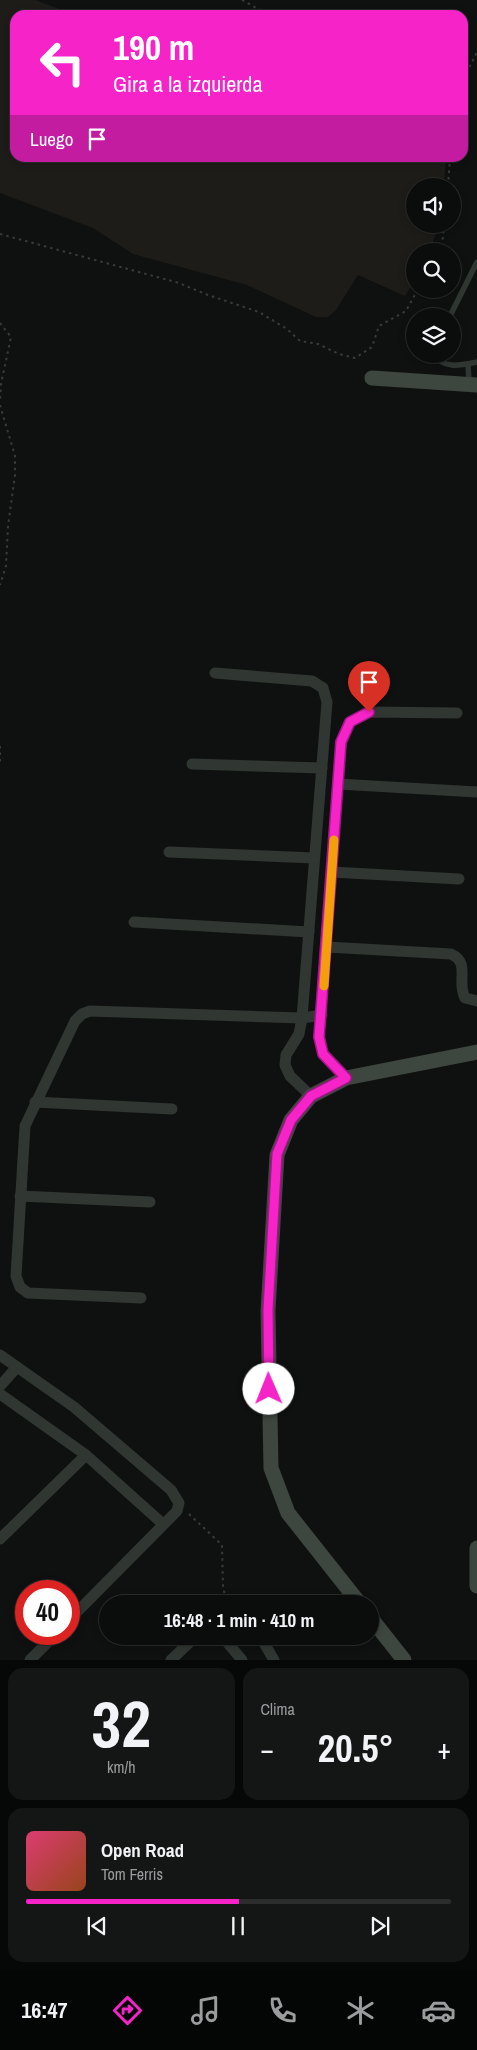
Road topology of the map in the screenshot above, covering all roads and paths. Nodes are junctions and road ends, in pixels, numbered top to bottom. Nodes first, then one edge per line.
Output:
1 (242, 0) edge
2 (260, 10) edge
3 (477, 52) edge
4 (468, 70) edge
5 (450, 162) edge
6 (449, 178) edge
7 (0, 234) edge
8 (477, 262) edge
9 (413, 298) edge
10 (454, 308) edge
11 (0, 323) edge
12 (477, 362) edge
13 (442, 363) edge
14 (468, 364) junction
15 (372, 378) dead end
16 (473, 385) edge
17 (0, 403) edge
18 (0, 585) edge
19 (215, 673) dead end
20 (457, 713) dead end
21 (0, 746) edge
22 (0, 762) edge
23 (192, 764) dead end
24 (322, 768) junction
25 (338, 784) junction
26 (477, 792) edge
27 (169, 852) dead end
28 (314, 858) junction
29 (332, 872) junction
30 (459, 879) dead end
31 (134, 922) dead end
32 (309, 932) junction
33 (327, 948) junction
34 (477, 1001) edge
35 (322, 1015) junction
36 (302, 1018) junction
37 (477, 1052) edge
38 (346, 1078) junction
39 (311, 1096) junction
40 (35, 1102) junction
41 (172, 1109) dead end
42 (20, 1196) junction
43 (150, 1202) dead end
44 (141, 1298) dead end
45 (0, 1355) edge
46 (18, 1367) junction
47 (0, 1386) edge
48 (0, 1394) edge
49 (86, 1455) junction
50 (179, 1503) junction
51 (163, 1524) junction
52 (0, 1539) edge
53 (477, 1548) edge
54 (477, 1586) edge
55 (225, 1595) edge
56 (353, 1595) edge
57 (80, 1609) edge
58 (379, 1628) edge
59 (45, 1645) edge
60 (187, 1645) edge
61 (230, 1645) edge
62 (265, 1645) edge
63 (30, 1660) edge
64 (172, 1660) edge
65 (242, 1660) edge
66 (274, 1660) edge
67 (404, 1660) edge

1 - 2 path
3 - 4 path
5 - 6 path
7 - 9 path
8 - 10 lane
11 - 17 path
12 - 14 lane
13 - 14 lane
14 - 16 lane
15 - 16 street
17 - 18 path
19 - 24 street
20 - 25 street
21 - 22 path
23 - 24 street
24 - 28 street
25 - 26 street
25 - 29 street
27 - 28 street
28 - 32 street
29 - 30 street
29 - 33 street
31 - 32 street
32 - 36 street
33 - 34 street
33 - 35 street
35 - 36 street
35 - 38 street
36 - 39 street
36 - 40 street
37 - 38 street
38 - 39 street
39 - 56 street
40 - 41 street
40 - 42 street
42 - 43 street
42 - 44 street
45 - 46 street
46 - 47 street
46 - 50 street
48 - 49 street
49 - 51 street
49 - 52 street
50 - 51 street
50 - 55 path
51 - 57 street
53 - 54 street
58 - 67 street
59 - 63 street
60 - 64 street
61 - 65 street
62 - 66 street

